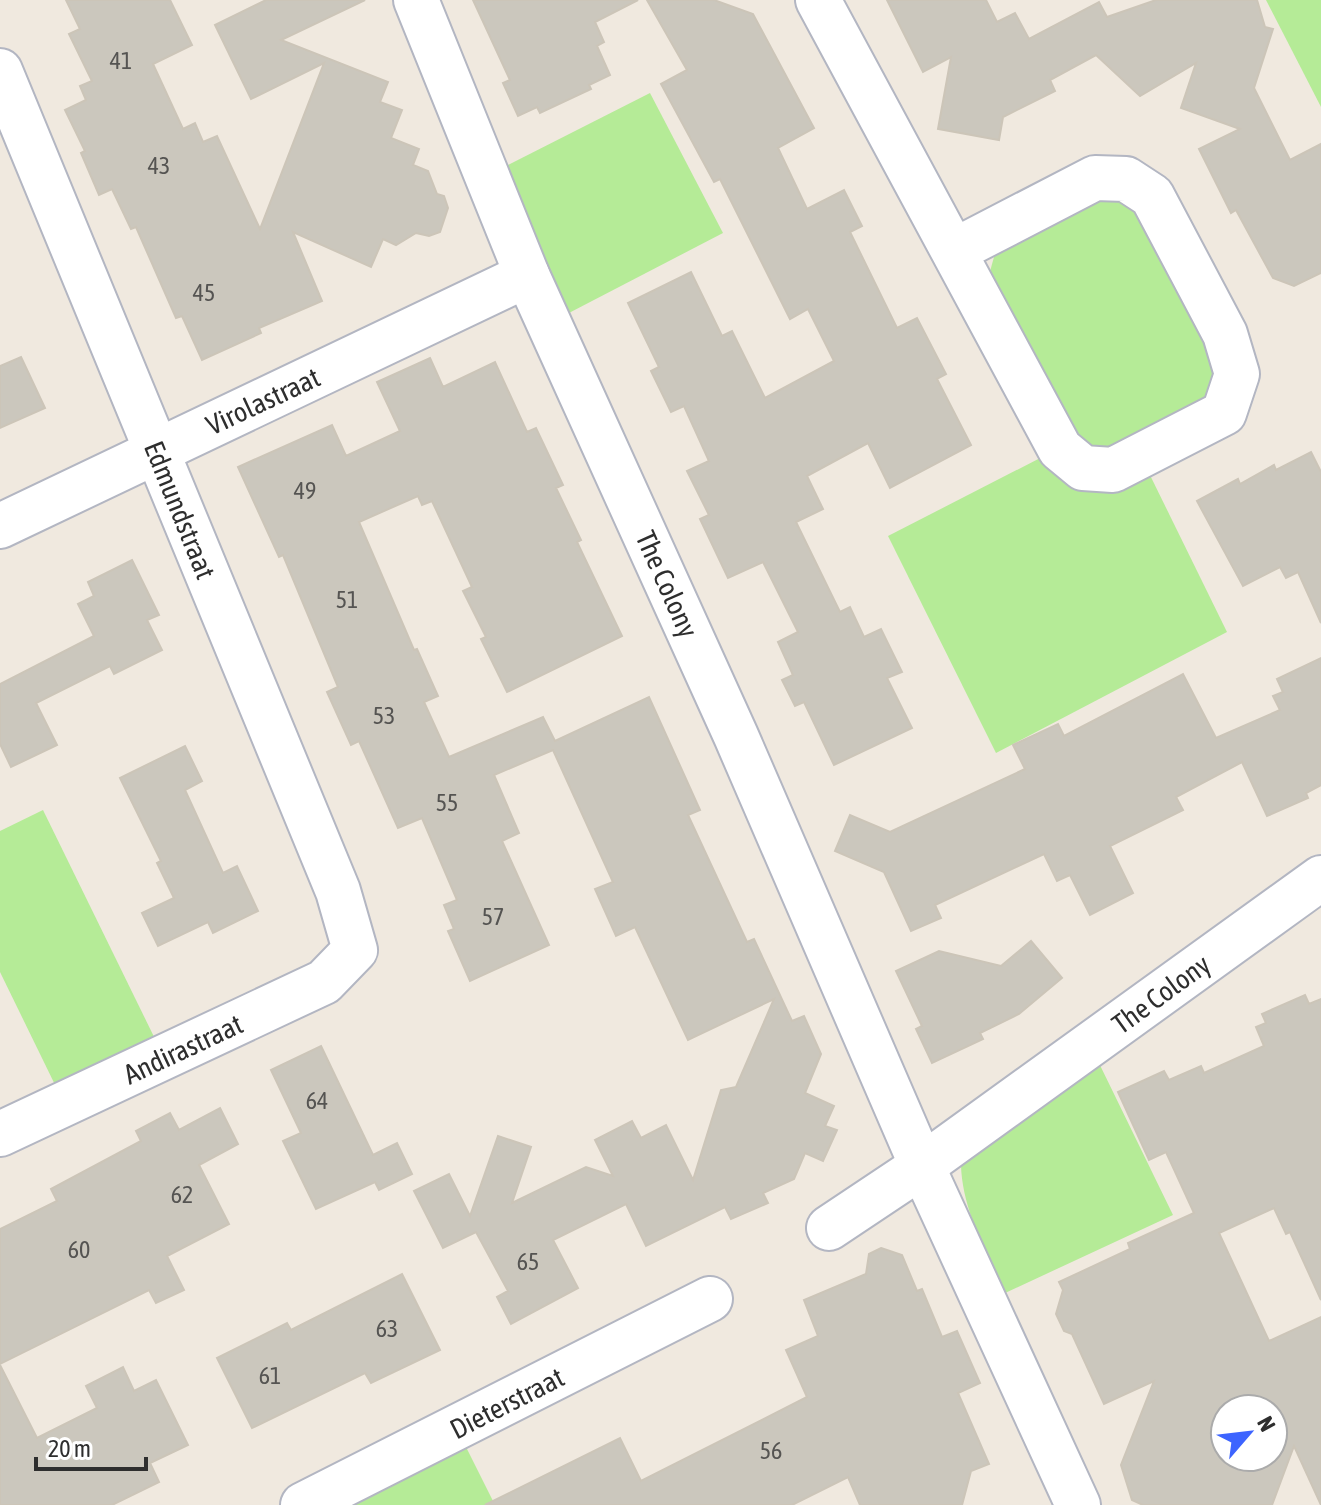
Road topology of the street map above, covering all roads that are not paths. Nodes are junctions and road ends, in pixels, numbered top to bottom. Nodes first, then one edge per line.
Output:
1 (416, 0) edge
2 (818, 0) edge
3 (0, 71) edge
4 (954, 251) junction
5 (527, 275) junction
6 (156, 452) junction
7 (0, 526) edge
8 (1321, 878) edge
9 (355, 950) joint
10 (0, 1134) edge
11 (922, 1166) junction
12 (829, 1228) dead end
13 (710, 1299) dead end
14 (303, 1505) edge
15 (1078, 1505) edge

1 - 5 street, The Colony
2 - 4 street
3 - 6 street, Edmundstraat
4 - 4 street
5 - 6 street, Virolastraat
5 - 11 street, The Colony
6 - 7 street, Virolastraat
6 - 9 street, Edmundstraat
8 - 11 street, The Colony
9 - 10 street, Andirastraat
11 - 12 street, The Colony
11 - 15 street, The Colony
13 - 14 street, Dieterstraat

